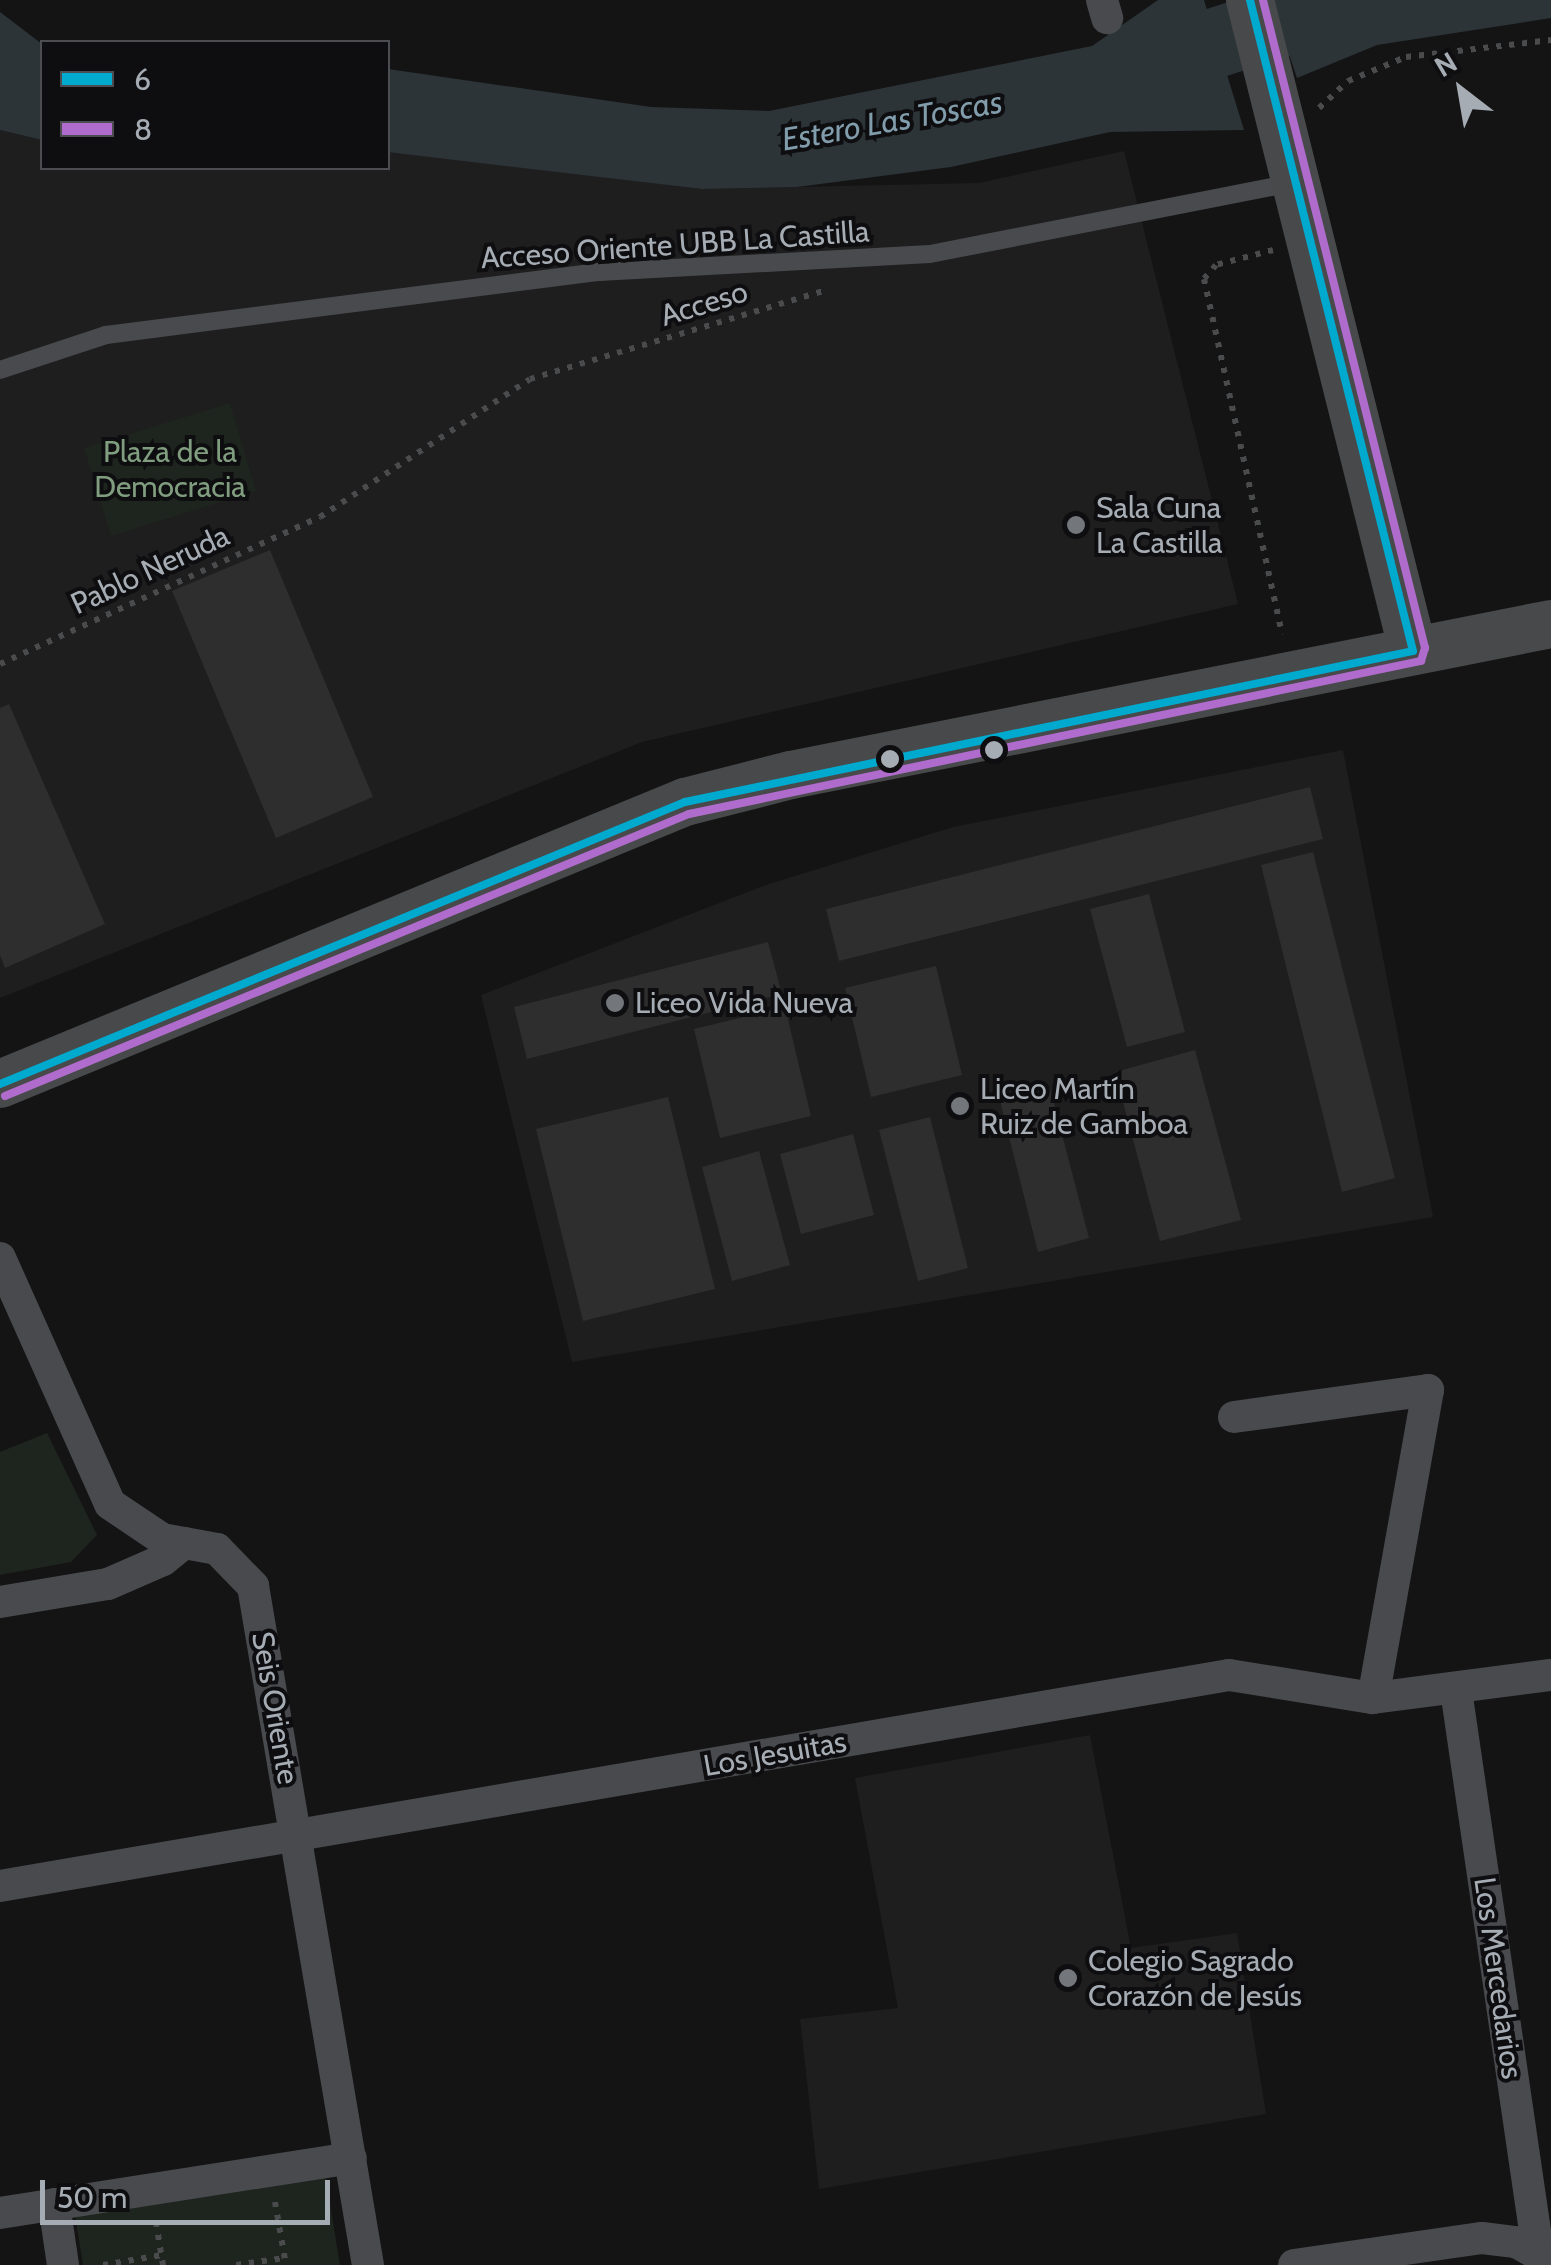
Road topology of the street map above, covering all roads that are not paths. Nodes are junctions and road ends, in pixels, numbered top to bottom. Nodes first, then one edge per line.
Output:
1 (1250, 0) edge
2 (1286, 169) junction
3 (0, 370) edge
4 (1551, 624) edge
5 (1414, 651) junction
6 (0, 1084) edge
7 (0, 1258) edge
8 (1234, 1418) dead end
9 (184, 1543) junction
10 (0, 1602) edge
11 (1551, 1675) edge
12 (1456, 1690) junction
13 (1373, 1698) junction
14 (298, 1838) junction
15 (0, 1886) edge
16 (351, 2158) junction
17 (54, 2204) junction
18 (0, 2213) edge
19 (1539, 2259) edge
20 (63, 2265) edge
21 (368, 2265) edge
22 (1294, 2265) edge

1 - 2 main road
2 - 3 lane, Acceso Oriente UBB La Castilla
2 - 5 main road
4 - 5 main road
5 - 6 main road
7 - 9 street, Seis Oriente
8 - 13 street
9 - 10 street
9 - 14 street, Seis Oriente
11 - 12 street, Los Jesuitas
12 - 13 street, Los Jesuitas
12 - 19 street, Los Mercedarios
13 - 14 street, Los Jesuitas
14 - 15 street, Los Jesuitas
14 - 16 street, Seis Oriente
16 - 17 street
16 - 21 street, Seis Oriente
17 - 18 street
17 - 20 street
19 - 22 street

